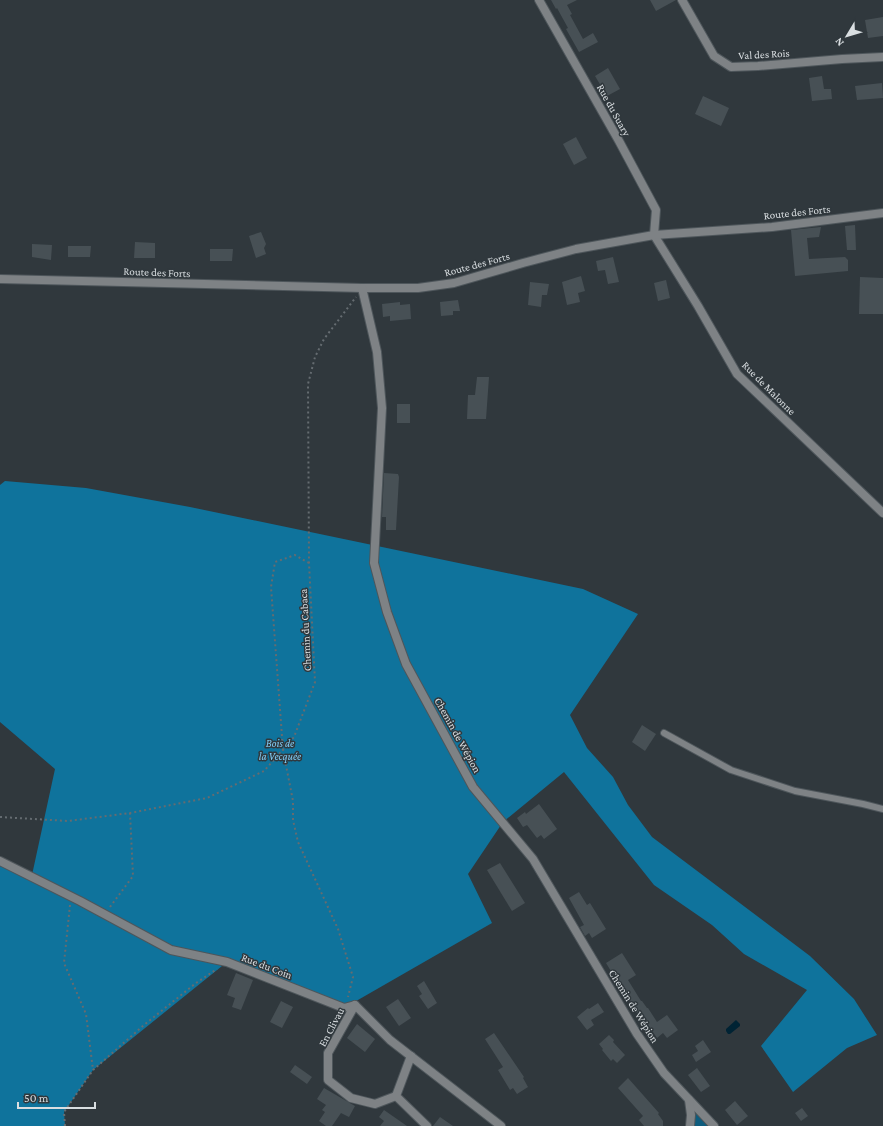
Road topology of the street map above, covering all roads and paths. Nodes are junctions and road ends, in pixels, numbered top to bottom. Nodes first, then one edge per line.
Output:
1 (539, 0) edge
2 (682, 0) edge
3 (883, 57) edge
4 (883, 213) edge
5 (654, 235) junction
6 (0, 279) edge
7 (362, 288) junction
8 (883, 513) edge
9 (309, 563) junction
10 (664, 733) dead end
11 (282, 750) junction
12 (883, 809) edge
13 (130, 813) junction
14 (0, 817) edge
15 (0, 861) edge
16 (70, 897) junction
17 (104, 915) junction
18 (227, 962) junction
19 (355, 1005) junction
20 (344, 1008) junction
21 (411, 1056) junction
22 (93, 1070) junction
23 (396, 1096) junction
24 (689, 1100) junction
25 (65, 1126) edge
26 (427, 1126) edge
27 (501, 1126) edge
28 (690, 1126) edge
29 (714, 1126) edge

1 - 5 street, Rue du Suary
2 - 3 street, Val des Rois
4 - 5 street, Route des Forts
5 - 7 street, Route des Forts
5 - 8 street, Rue de Malonne
6 - 7 street, Route des Forts
7 - 9 path, Chemin du Cabaca
7 - 24 street, Chemin de Wépion
9 - 11 path, Chemin du Cabaca
9 - 11 path
10 - 12 lane
11 - 13 path, Chemin du Cabaca
11 - 20 path
13 - 14 path, Chemin du Cabaca
13 - 17 path
15 - 16 street, Rue du Coin
16 - 17 street, Rue du Coin
16 - 22 path
17 - 18 street, Rue du Coin
18 - 20 street, Rue du Coin
18 - 22 path
19 - 20 street
19 - 21 street
19 - 23 street, En Clivau
21 - 23 street
21 - 27 street
22 - 25 path
23 - 26 street
24 - 28 street
24 - 29 street, Chemin de Wépion

